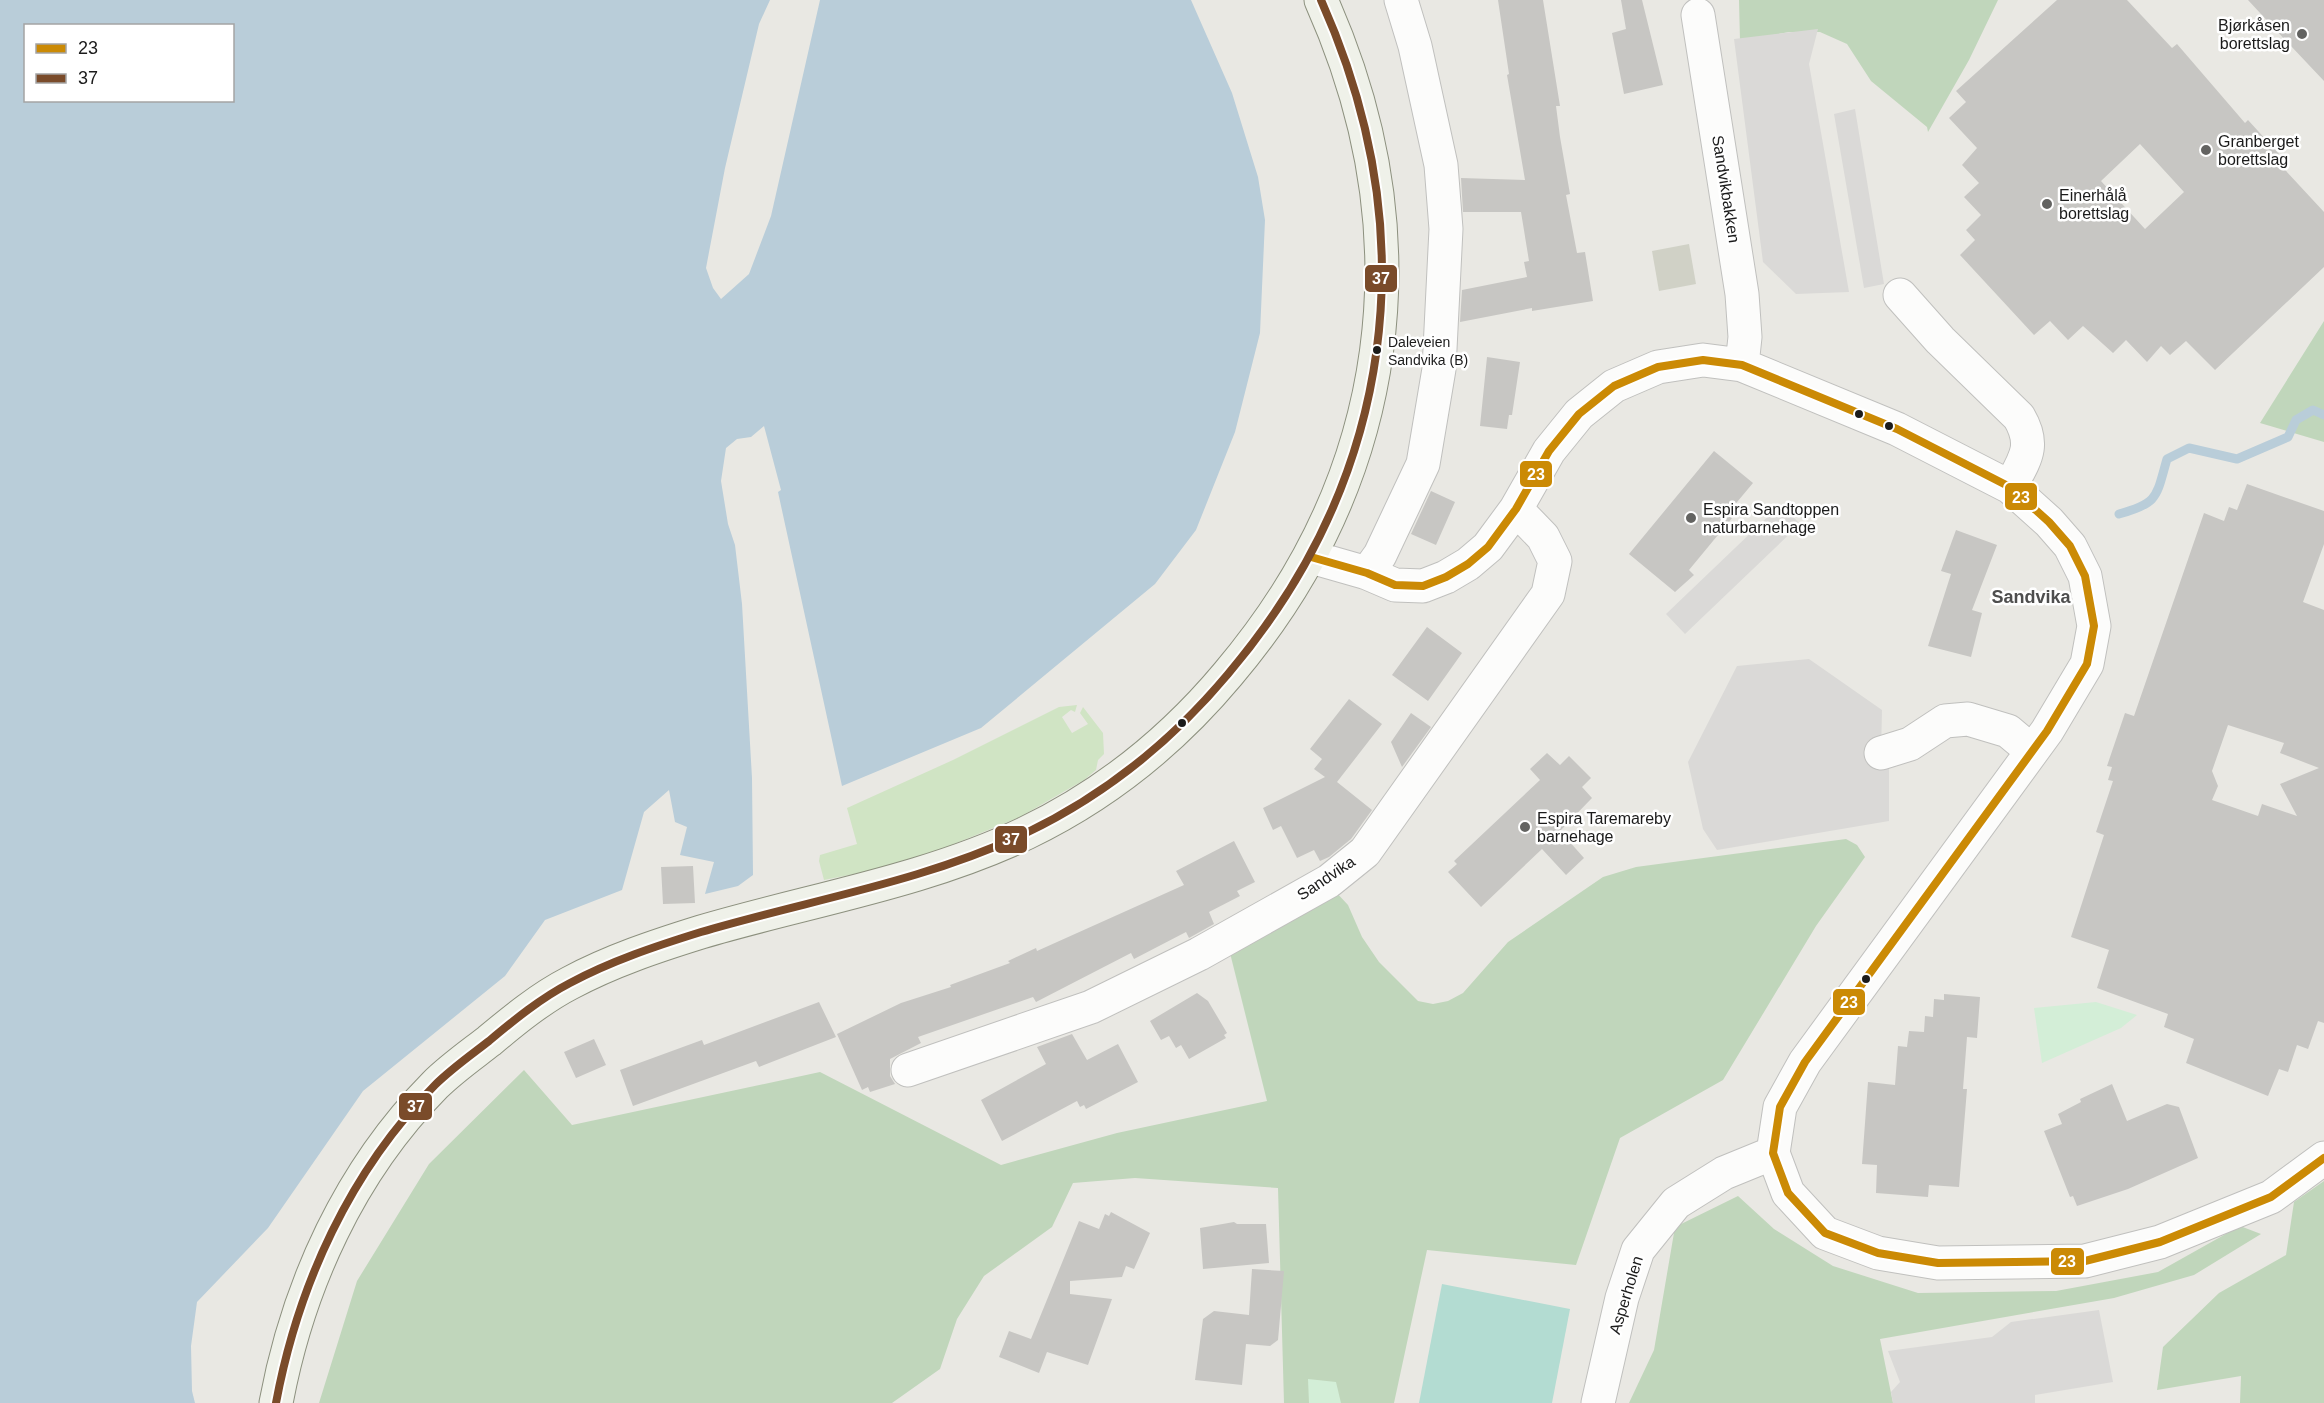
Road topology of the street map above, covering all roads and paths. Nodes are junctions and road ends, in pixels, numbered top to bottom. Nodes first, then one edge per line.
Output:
1 (1321, 0) edge
2 (1401, 0) edge
3 (1698, 15) dead end
4 (1900, 295) dead end
5 (1742, 364) junction
6 (2010, 487) junction
7 (1515, 509) junction
8 (1311, 557) junction
9 (1367, 573) junction
10 (2032, 751) junction
11 (1881, 753) dead end
12 (908, 1070) dead end
13 (1773, 1153) junction
14 (2324, 1158) edge
15 (1598, 1401) edge
16 (276, 1403) edge

1 - 8 main road
2 - 9 street
3 - 5 street, Sandvikbakken
4 - 6 street
5 - 6 street
5 - 7 street
6 - 10 street
7 - 9 street
7 - 12 street, Sandvika
8 - 9 street
8 - 16 main road
10 - 11 street
10 - 13 street
13 - 14 street
13 - 15 street, Asperholen

